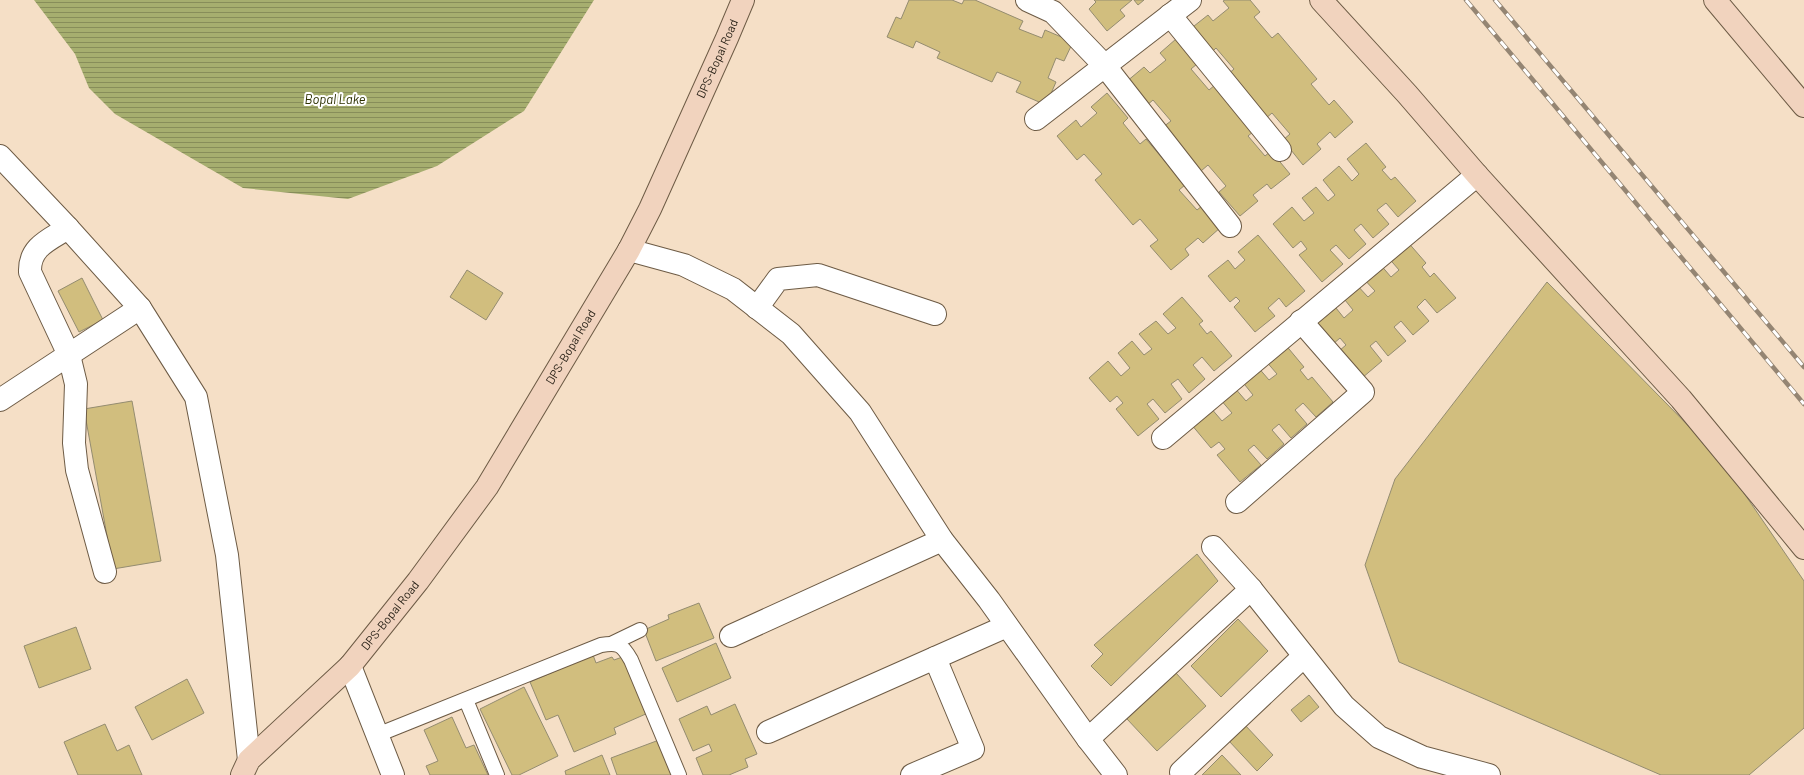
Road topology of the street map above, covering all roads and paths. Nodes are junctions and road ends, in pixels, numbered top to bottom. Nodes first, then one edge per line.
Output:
1 (742, 0) edge
2 (1027, 0) edge
3 (1190, 0) edge
4 (1321, 0) edge
5 (1715, 0) edge
6 (1170, 15) junction
7 (1105, 66) junction
8 (1804, 106) edge
9 (1036, 119) dead end
10 (1280, 150) dead end
11 (0, 156) edge
12 (1477, 175) junction
13 (1230, 226) dead end
14 (68, 228) junction
15 (629, 250) junction
16 (140, 308) junction
17 (757, 308) junction
18 (935, 314) dead end
19 (1301, 321) junction
20 (68, 355) junction
21 (0, 400) edge
22 (1163, 438) dead end
23 (1237, 502) dead end
24 (942, 540) junction
25 (1213, 547) dead end
26 (1804, 548) edge
27 (105, 572) dead end
28 (1251, 590) junction
29 (1007, 626) junction
30 (640, 630) dead end
31 (731, 636) dead end
32 (613, 643) junction
33 (1304, 656) junction
34 (935, 658) junction
35 (350, 666) junction
36 (466, 700) junction
37 (768, 732) dead end
38 (377, 735) junction
39 (1088, 739) junction
40 (245, 768) edge
41 (1181, 772) dead end
42 (393, 775) edge
43 (497, 775) edge
44 (679, 775) edge
45 (912, 775) edge
46 (1116, 775) edge
47 (1489, 775) edge

1 - 15 street, DPS-Bopal Road
2 - 7 street
3 - 6 street
4 - 12 street
5 - 8 street
6 - 7 street
6 - 10 street
7 - 9 street
7 - 13 street
11 - 14 street
12 - 19 street
12 - 26 street
14 - 16 street
14 - 20 street
15 - 17 street
15 - 35 street, DPS-Bopal Road
16 - 20 street
16 - 40 street
17 - 18 street
17 - 24 street
19 - 22 street
19 - 23 street
20 - 21 street
20 - 27 street
24 - 29 street
24 - 31 street
25 - 28 street
28 - 33 street
28 - 39 street
29 - 34 street
29 - 39 street
30 - 32 lane
32 - 36 lane
32 - 44 lane
33 - 41 street
33 - 47 street
34 - 37 street
34 - 45 street
35 - 38 street
35 - 40 street, DPS-Bopal Road
36 - 38 lane
36 - 43 lane
38 - 42 street
39 - 46 street

